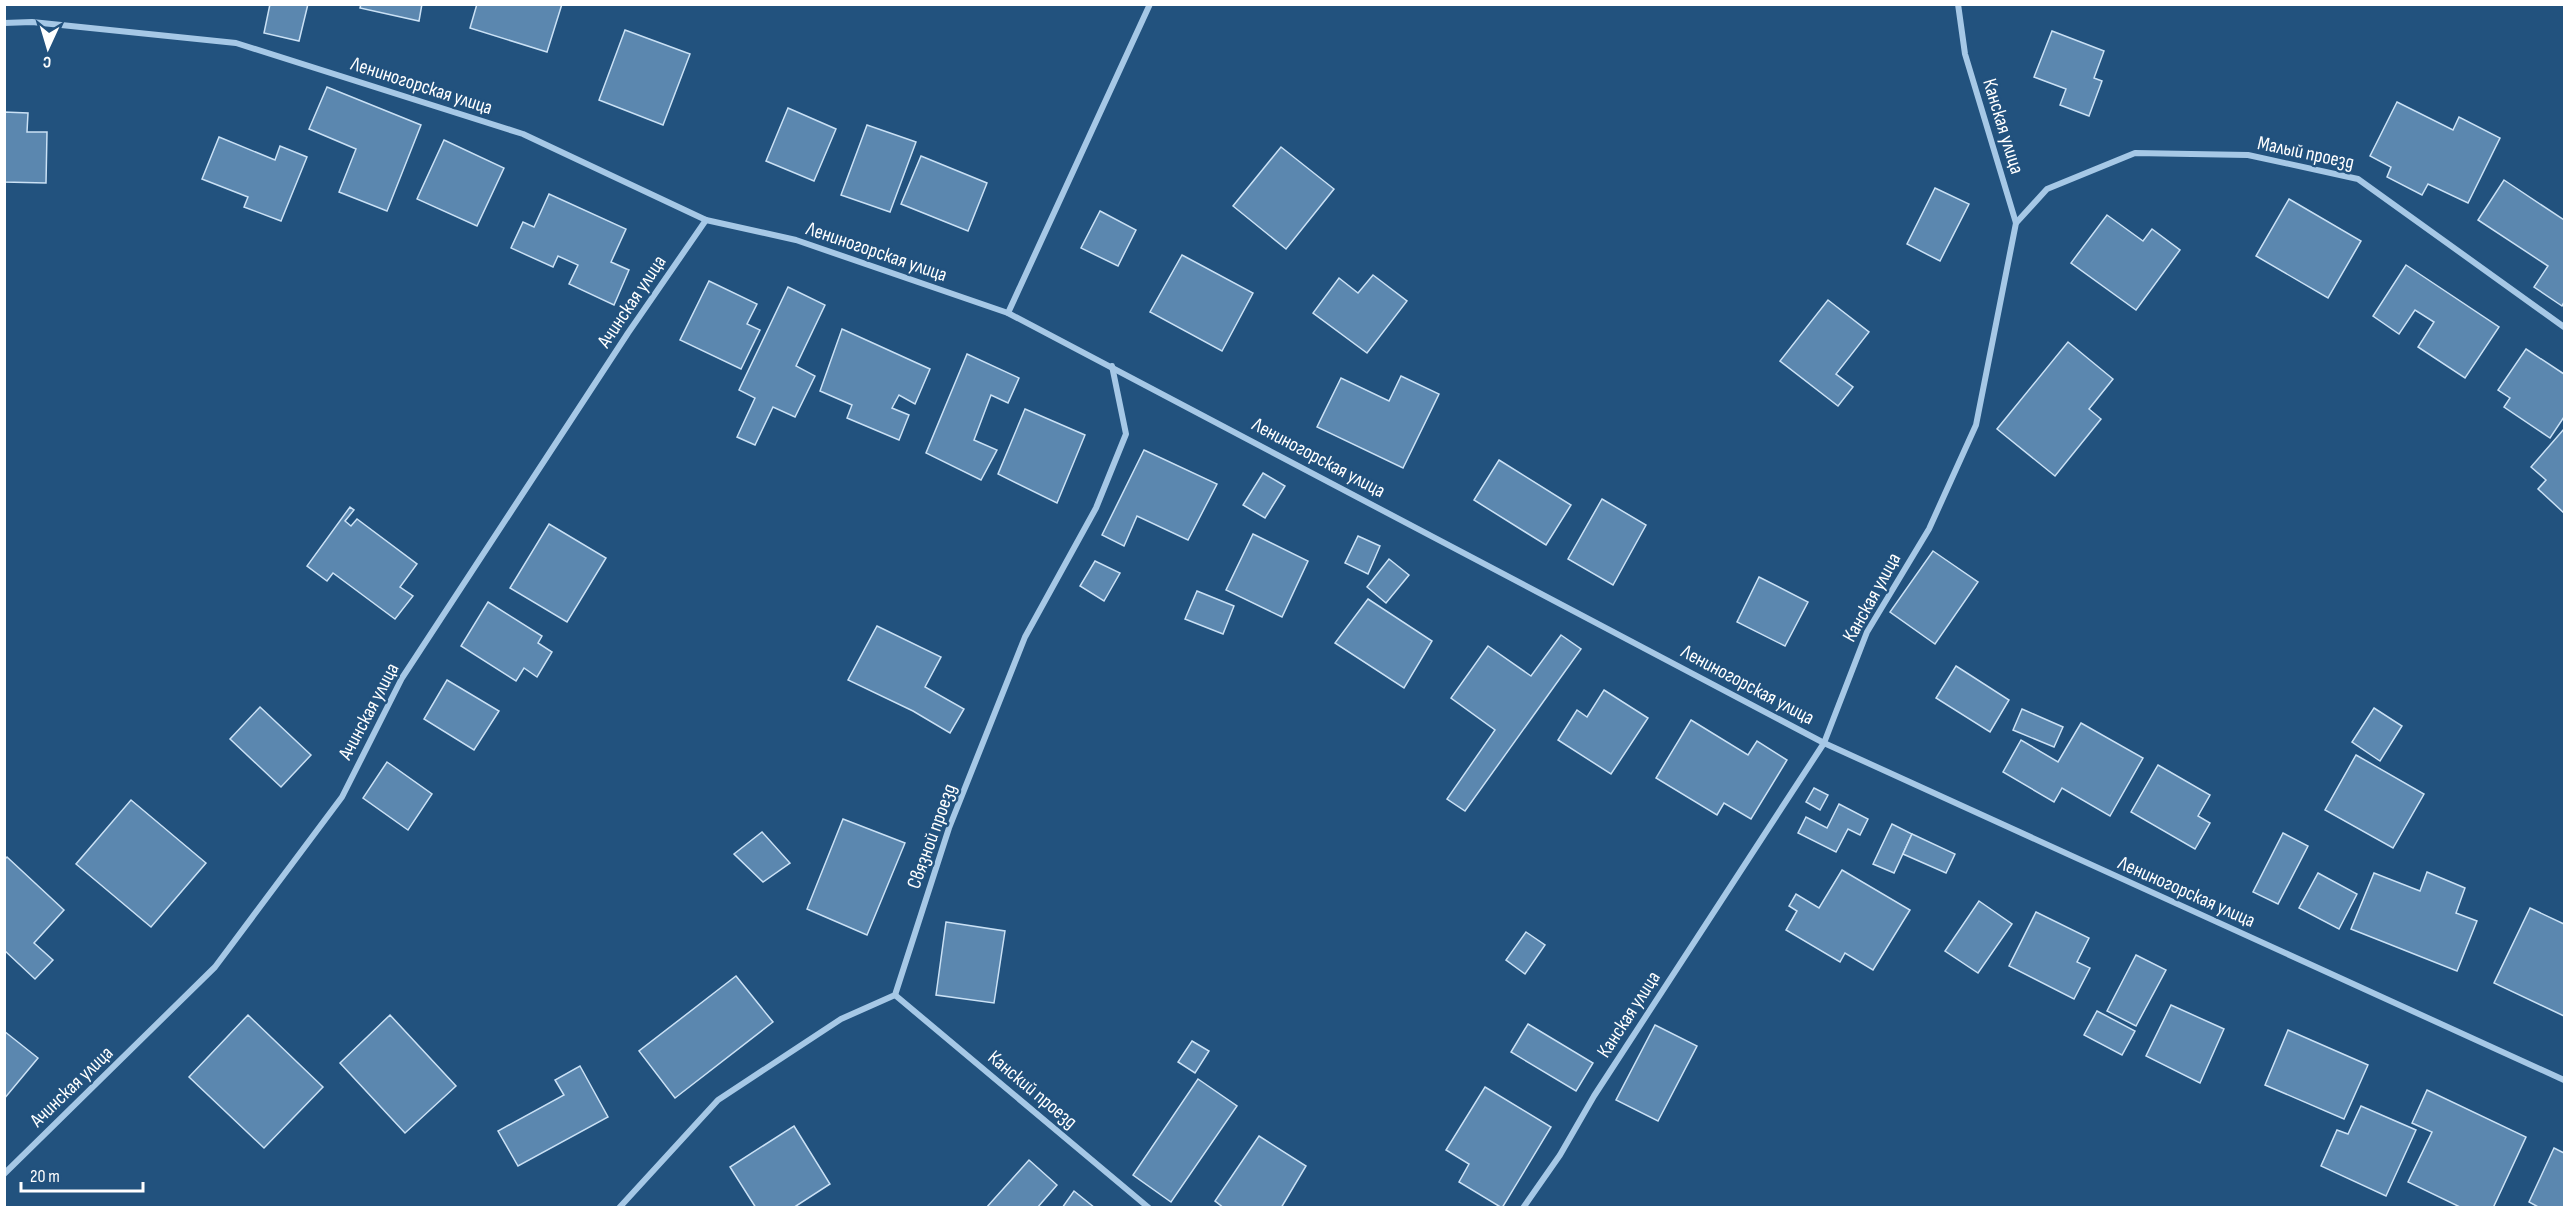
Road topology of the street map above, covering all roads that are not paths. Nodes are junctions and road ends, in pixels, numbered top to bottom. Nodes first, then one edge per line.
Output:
1 (1150, 4) edge
2 (1958, 4) edge
3 (4, 22) edge
4 (706, 220) junction
5 (2016, 223) junction
6 (1008, 313) junction
7 (2565, 327) edge
8 (1112, 366) junction
9 (1824, 743) junction
10 (894, 996) junction
11 (2565, 1080) edge
12 (4, 1174) edge
13 (619, 1208) edge
14 (1149, 1208) edge
15 (1523, 1208) edge

1 - 6 street
2 - 5 street, Канская улица
3 - 4 street, Лениногорская улица
4 - 6 street, Лениногорская улица
4 - 12 street, Ачинская улица
5 - 7 street, Малый проезд
5 - 9 street, Канская улица
6 - 8 street, Лениногорская улица
8 - 9 street, Лениногорская улица
8 - 10 street, Связной проезд
9 - 11 street, Лениногорская улица
9 - 15 street, Канская улица
10 - 13 street
10 - 14 street, Канский проезд

